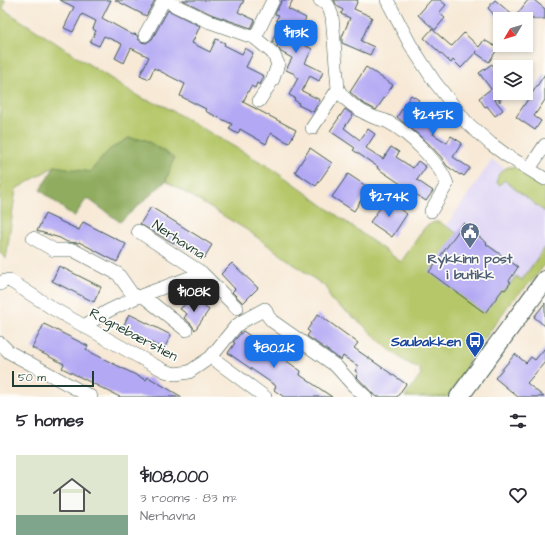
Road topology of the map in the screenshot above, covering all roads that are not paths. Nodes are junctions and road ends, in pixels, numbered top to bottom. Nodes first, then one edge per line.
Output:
1 (166, 0) edge
2 (273, 0) edge
3 (320, 0) edge
4 (387, 0) edge
5 (145, 35) dead end
6 (255, 38) junction
7 (338, 89) junction
8 (259, 101) dead end
9 (312, 128) dead end
10 (545, 146) edge
11 (529, 168) junction
12 (545, 179) edge
13 (431, 211) dead end
14 (138, 231) dead end
15 (33, 238) dead end
16 (202, 273) junction
17 (545, 280) edge
18 (0, 284) edge
19 (139, 297) junction
20 (237, 308) dead end
21 (84, 326) junction
22 (186, 330) dead end
23 (0, 343) edge
24 (211, 357) junction
25 (91, 397) edge
26 (265, 397) edge
27 (366, 397) edge
28 (459, 397) edge

1 - 5 street
1 - 6 street
2 - 6 street
3 - 7 street
4 - 11 street
6 - 8 street
7 - 9 street
7 - 13 street
10 - 11 street
11 - 12 street
14 - 16 street, Nerhavna
15 - 19 street
16 - 19 street, Nerhavna
16 - 20 street, Nerhavna
17 - 28 street
18 - 21 street, Rognebærstien
19 - 21 street, Nerhavna
19 - 22 street
21 - 24 street, Rognebærstien
23 - 25 street
24 - 26 street
24 - 27 street, Rognebærstien

